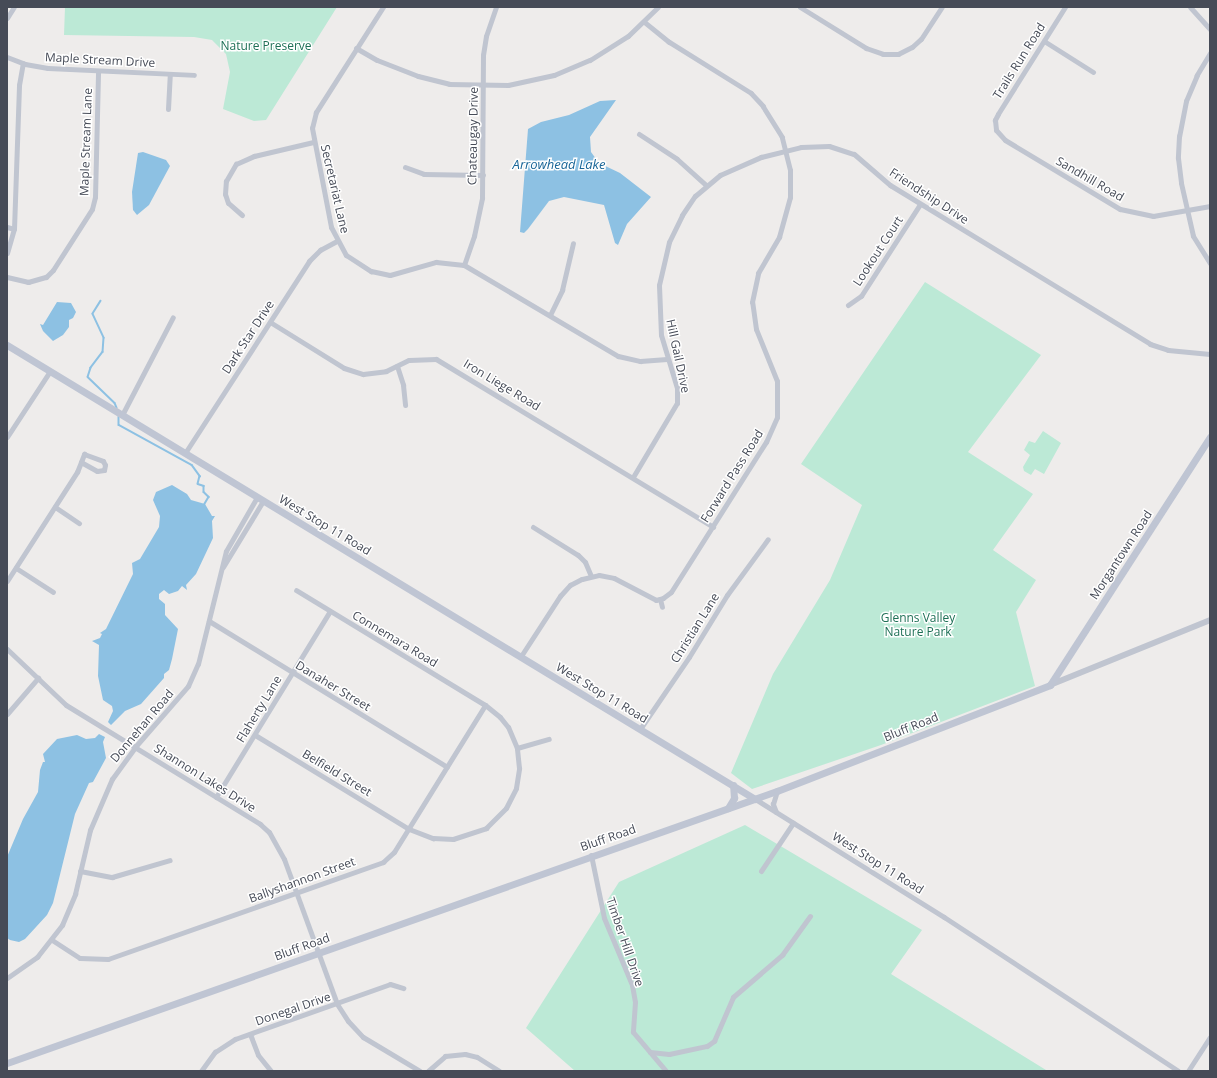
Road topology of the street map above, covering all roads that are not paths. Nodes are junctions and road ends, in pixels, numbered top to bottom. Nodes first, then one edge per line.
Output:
1 (14, 7) edge
2 (383, 7) edge
3 (496, 7) edge
4 (658, 7) edge
5 (800, 7) edge
6 (942, 7) edge
7 (1065, 7) edge
8 (1190, 7) edge
9 (7, 18) edge
10 (644, 22) junction
11 (1210, 29) edge
12 (1044, 41) junction
13 (356, 48) junction
14 (1210, 53) edge
15 (7, 57) edge
16 (23, 63) junction
17 (98, 72) junction
18 (1093, 72) dead end
19 (170, 74) junction
20 (194, 75) dead end
21 (484, 86) junction
22 (168, 110) dead end
23 (994, 128) joint
24 (639, 134) dead end
25 (313, 142) junction
26 (786, 151) junction
27 (405, 167) dead end
28 (483, 175) junction
29 (706, 185) junction
30 (920, 204) junction
31 (1210, 206) edge
32 (1187, 210) junction
33 (242, 215) dead end
34 (7, 227) edge
35 (14, 229) junction
36 (337, 241) junction
37 (573, 243) dead end
38 (7, 253) edge
39 (1210, 264) edge
40 (464, 265) junction
41 (7, 277) edge
42 (848, 305) dead end
43 (550, 315) junction
44 (174, 317) dead end
45 (270, 322) junction
46 (7, 345) edge
47 (1210, 354) edge
48 (667, 359) junction
49 (397, 366) junction
50 (50, 371) junction
51 (405, 406) dead end
52 (122, 415) junction
53 (7, 437) edge
54 (1210, 437) edge
55 (186, 453) junction
56 (81, 462) junction
57 (633, 477) junction
58 (260, 499) junction
59 (55, 507) junction
60 (79, 522) dead end
61 (533, 526) dead end
62 (713, 526) junction
63 (768, 539) dead end
64 (16, 568) junction
65 (591, 576) junction
66 (7, 581) edge
67 (296, 590) dead end
68 (53, 592) dead end
69 (660, 599) junction
70 (662, 607) dead end
71 (330, 611) junction
72 (1210, 620) edge
73 (209, 622) junction
74 (7, 649) edge
75 (521, 656) junction
76 (292, 673) junction
77 (38, 678) junction
78 (1050, 685) junction
79 (485, 704) junction
80 (7, 714) edge
81 (640, 729) junction
82 (255, 735) junction
83 (549, 739) dead end
84 (135, 747) junction
85 (517, 748) junction
86 (447, 767) junction
87 (733, 786) junction
88 (777, 791) junction
89 (216, 797) junction
90 (755, 799) junction
91 (728, 808) junction
92 (777, 813) junction
93 (793, 823) junction
94 (409, 829) junction
95 (592, 855) junction
96 (170, 860) dead end
97 (80, 871) junction
98 (762, 871) dead end
99 (296, 893) junction
100 (810, 916) dead end
101 (52, 940) junction
102 (318, 953) junction
103 (7, 978) edge
104 (403, 988) dead end
105 (337, 1004) junction
106 (250, 1034) junction
107 (1210, 1037) edge
108 (649, 1051) junction
109 (7, 1063) edge
110 (201, 1071) edge
111 (271, 1071) edge
112 (420, 1071) edge
113 (428, 1071) edge
114 (499, 1071) edge
115 (666, 1071) edge
116 (1178, 1071) edge
117 (1188, 1071) edge

1 - 9 street
2 - 13 street, Secretariat Lane
3 - 21 street, Chateaugay Drive
4 - 10 street
5 - 6 street
7 - 12 street, Trails Run Road
8 - 11 street
10 - 21 street
10 - 26 street
12 - 18 street
12 - 23 street, Trails Run Road
13 - 21 street
13 - 25 street, Secretariat Lane
14 - 32 street
15 - 16 street, Maple Stream Drive
16 - 17 street, Maple Stream Drive
16 - 35 street
17 - 19 street, Maple Stream Drive
17 - 41 street, Maple Stream Lane
19 - 20 street, Maple Stream Drive
19 - 22 street
21 - 28 street, Chateaugay Drive
23 - 32 street, Sandhill Road
24 - 29 street
25 - 33 street
25 - 36 street, Secretariat Lane
26 - 29 street, Hill Gail Drive
26 - 30 street, Friendship Drive
26 - 62 street, Forward Pass Road
27 - 28 street
28 - 40 street, Chateaugay Drive
29 - 48 street, Hill Gail Drive
30 - 42 street, Lookout Court
30 - 47 street, Friendship Drive
31 - 32 street, Sandhill Road
32 - 39 street
34 - 35 street
35 - 38 street
36 - 40 street, Secretariat Lane
36 - 45 street, Dark Star Drive
37 - 43 street
40 - 43 street, Secretariat Lane
43 - 48 street, Secretariat Lane
44 - 52 street
45 - 49 street, Iron Liege Road
45 - 55 street, Dark Star Drive
46 - 50 main road, West Stop 11 Road
48 - 57 street, Hill Gail Drive
49 - 51 street
49 - 57 street, Iron Liege Road
50 - 52 main road, West Stop 11 Road
50 - 53 street
52 - 55 main road, West Stop 11 Road
54 - 78 main road, Morgantown Road
55 - 58 main road, West Stop 11 Road
56 - 56 street
56 - 59 street
57 - 62 street, Iron Liege Road
58 - 73 street, Donnehan Road
58 - 75 main road, West Stop 11 Road
59 - 60 street
59 - 64 street
61 - 65 street
62 - 69 street, Forward Pass Road
63 - 81 street, Christian Lane
64 - 66 street
64 - 68 street
65 - 69 street
65 - 75 street
67 - 71 street, Connemara Road
69 - 70 street
71 - 76 street, Flaherty Lane
71 - 79 street, Connemara Road
72 - 78 street, Bluff Road
73 - 76 street, Danaher Street
73 - 84 street, Donnehan Road
74 - 77 street, Shannon Lakes Drive
75 - 81 main road, West Stop 11 Road
76 - 82 street, Flaherty Lane
76 - 86 street, Danaher Street
77 - 80 street
77 - 84 street, Shannon Lakes Drive
78 - 88 main road, Bluff Road
79 - 85 street, Connemara Road
79 - 86 street, Ballyshannon Street
81 - 87 main road, West Stop 11 Road
82 - 89 street, Flaherty Lane
82 - 94 street, Belfield Street
83 - 85 street
84 - 89 street, Shannon Lakes Drive
84 - 97 street, Donnehan Road
85 - 94 street, Belfield Street
86 - 94 street, Ballyshannon Street
87 - 90 main road, West Stop 11 Road
87 - 91 main road
88 - 90 main road, Bluff Road
88 - 92 street
89 - 99 street, Shannon Lakes Drive
90 - 91 main road, Bluff Road
90 - 92 street, West Stop 11 Road
91 - 95 main road, Bluff Road
92 - 93 street, West Stop 11 Road
93 - 98 street
93 - 116 street, West Stop 11 Road
94 - 99 street, Ballyshannon Street
95 - 102 main road, Bluff Road
95 - 108 street, Timber Hill Drive
96 - 97 street
97 - 101 street, Donnehan Road
99 - 101 street, Ballyshannon Street
99 - 102 street, Shannon Lakes Drive
100 - 108 street
101 - 103 street, Donnehan Road
102 - 105 street, Shannon Lakes Drive
102 - 109 main road, Bluff Road
104 - 105 street, Donegal Drive
105 - 106 street, Donegal Drive
105 - 112 street, Shannon Lakes Drive
106 - 110 street, Donegal Drive
106 - 111 street
107 - 117 street
108 - 115 street, Timber Hill Drive
113 - 114 street

